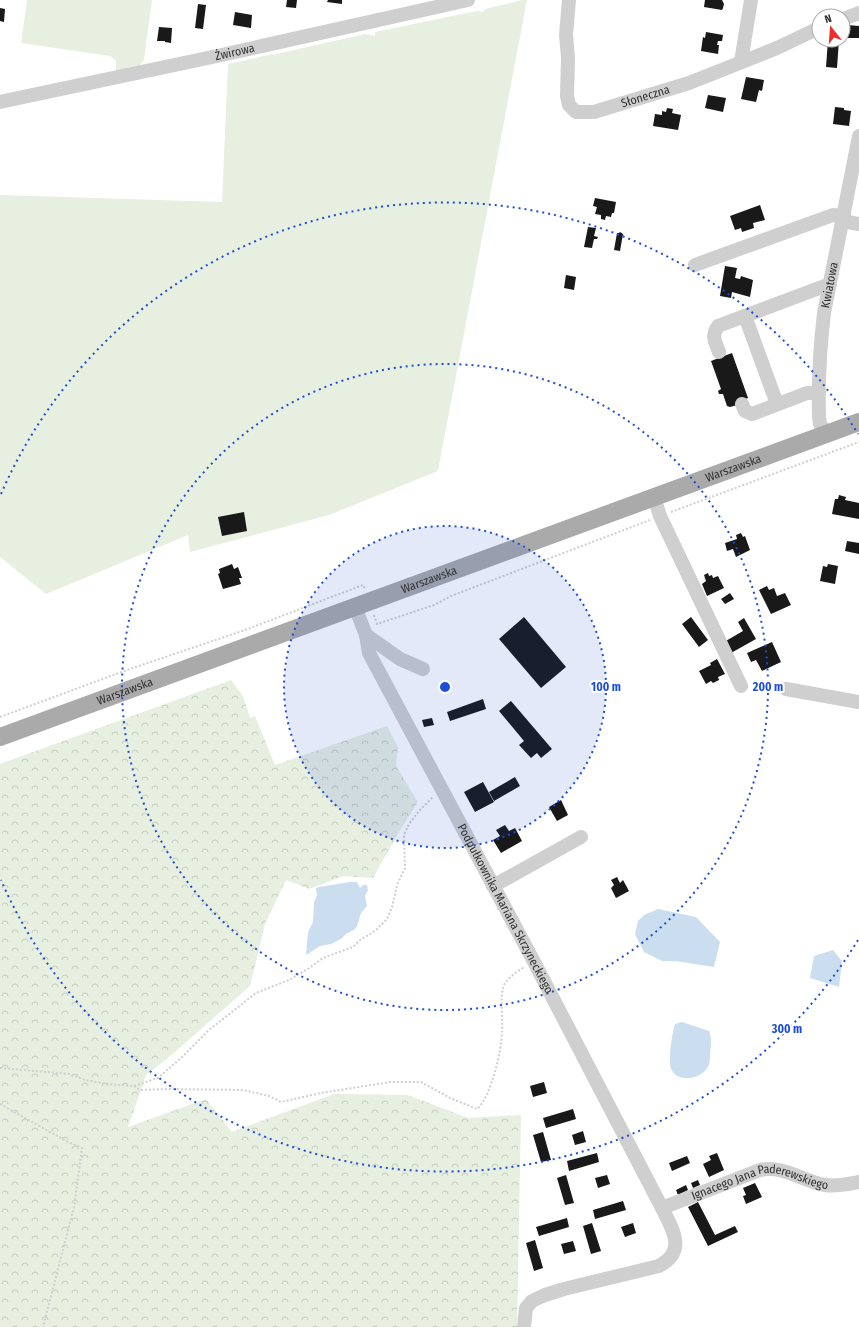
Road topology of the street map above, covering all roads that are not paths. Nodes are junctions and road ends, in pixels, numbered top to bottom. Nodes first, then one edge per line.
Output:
1 (468, 0) edge
2 (568, 0) edge
3 (751, 0) edge
4 (811, 32) edge
5 (741, 62) junction
6 (0, 102) edge
7 (859, 136) edge
8 (843, 219) junction
9 (859, 224) edge
10 (695, 265) dead end
11 (830, 284) junction
12 (745, 316) junction
13 (719, 352) dead end
14 (818, 392) junction
15 (742, 404) dead end
16 (777, 404) junction
17 (859, 422) edge
18 (827, 434) junction
19 (654, 497) junction
20 (355, 607) junction
21 (366, 635) junction
22 (423, 669) dead end
23 (741, 686) dead end
24 (786, 689) dead end
25 (859, 702) edge
26 (0, 737) edge
27 (581, 837) dead end
28 (493, 886) junction
29 (859, 1182) edge
30 (662, 1208) junction
31 (524, 1327) edge

1 - 6 street, Żwirowa
2 - 5 street, Słoneczna
3 - 5 street
4 - 5 street, Słoneczna
7 - 8 street, Kwiatowa
8 - 9 street
8 - 10 street
8 - 11 street, Kwiatowa
11 - 12 street
11 - 14 street, Kwiatowa
12 - 13 street
12 - 16 street
14 - 16 street
14 - 18 street, Kwiatowa
15 - 16 street
17 - 18 main road, Warszawska
18 - 19 main road, Warszawska
19 - 20 main road, Warszawska
19 - 23 street
20 - 21 street, Podpułkownika Mariana Skrzyneckiego
20 - 26 main road, Warszawska
21 - 22 street
21 - 28 street, Podpułkownika Mariana Skrzyneckiego
24 - 25 street
27 - 28 street
28 - 30 street, Podpułkownika Mariana Skrzyneckiego
29 - 30 street, Ignacego Jana Paderewskiego
30 - 31 street, Podpułkownika Mariana Skrzyneckiego

